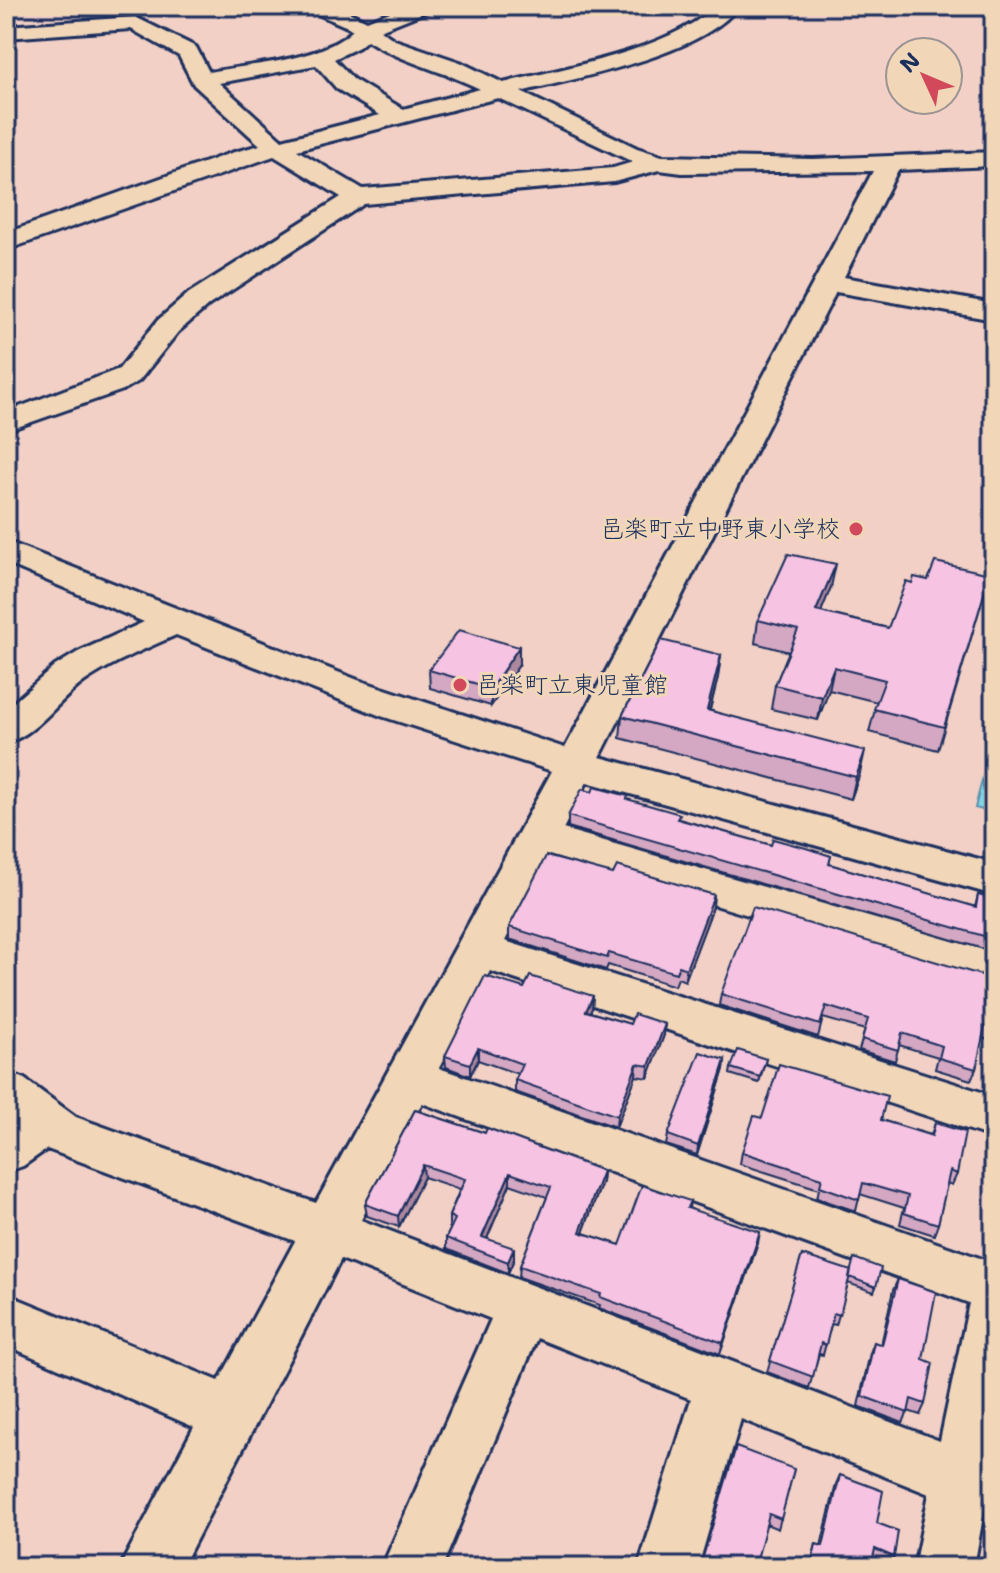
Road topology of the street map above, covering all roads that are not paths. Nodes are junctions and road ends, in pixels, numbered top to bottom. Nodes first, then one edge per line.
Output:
1 (316, 6) edge
2 (423, 6) edge
3 (720, 8) edge
4 (163, 12) dead end
5 (135, 23) junction
6 (366, 31) junction
7 (6, 32) edge
8 (322, 57) junction
9 (202, 80) junction
10 (501, 92) junction
11 (400, 117) junction
12 (277, 148) junction
13 (994, 159) edge
14 (890, 162) junction
15 (658, 163) junction
16 (358, 197) junction
17 (6, 242) edge
18 (828, 282) junction
19 (994, 312) edge
20 (11, 412) edge
21 (6, 551) edge
22 (177, 621) junction
23 (6, 730) edge
24 (574, 762) junction
25 (536, 836) junction
26 (994, 879) edge
27 (477, 949) junction
28 (994, 971) edge
29 (407, 1077) junction
30 (6, 1092) edge
31 (994, 1117) edge
32 (25, 1137) edge
33 (327, 1230) junction
34 (994, 1288) edge
35 (994, 1306) edge
36 (523, 1307) junction
37 (6, 1319) edge
38 (722, 1387) junction
39 (230, 1414) junction
40 (961, 1478) junction
41 (150, 1567) edge
42 (412, 1567) edge
43 (668, 1567) edge
44 (944, 1567) edge

1 - 6 street
2 - 6 street
3 - 10 street
4 - 5 street
5 - 7 street
5 - 9 street
6 - 8 street
6 - 10 street
8 - 9 street
8 - 11 street
9 - 12 street
10 - 11 street
10 - 15 street
11 - 12 street
12 - 16 street
12 - 17 street
13 - 14 street
14 - 15 street
14 - 18 street
15 - 16 street
16 - 20 street
18 - 19 street
18 - 24 street
21 - 22 street
22 - 23 street
22 - 24 street
24 - 25 street
24 - 26 street
25 - 27 street
25 - 28 street
27 - 29 street
27 - 31 street
29 - 33 street
29 - 34 street
30 - 32 street
32 - 33 street
33 - 36 street
33 - 39 street
35 - 40 street
36 - 38 street
36 - 42 street
37 - 39 street
38 - 40 street
38 - 43 street
39 - 41 street
40 - 44 street

